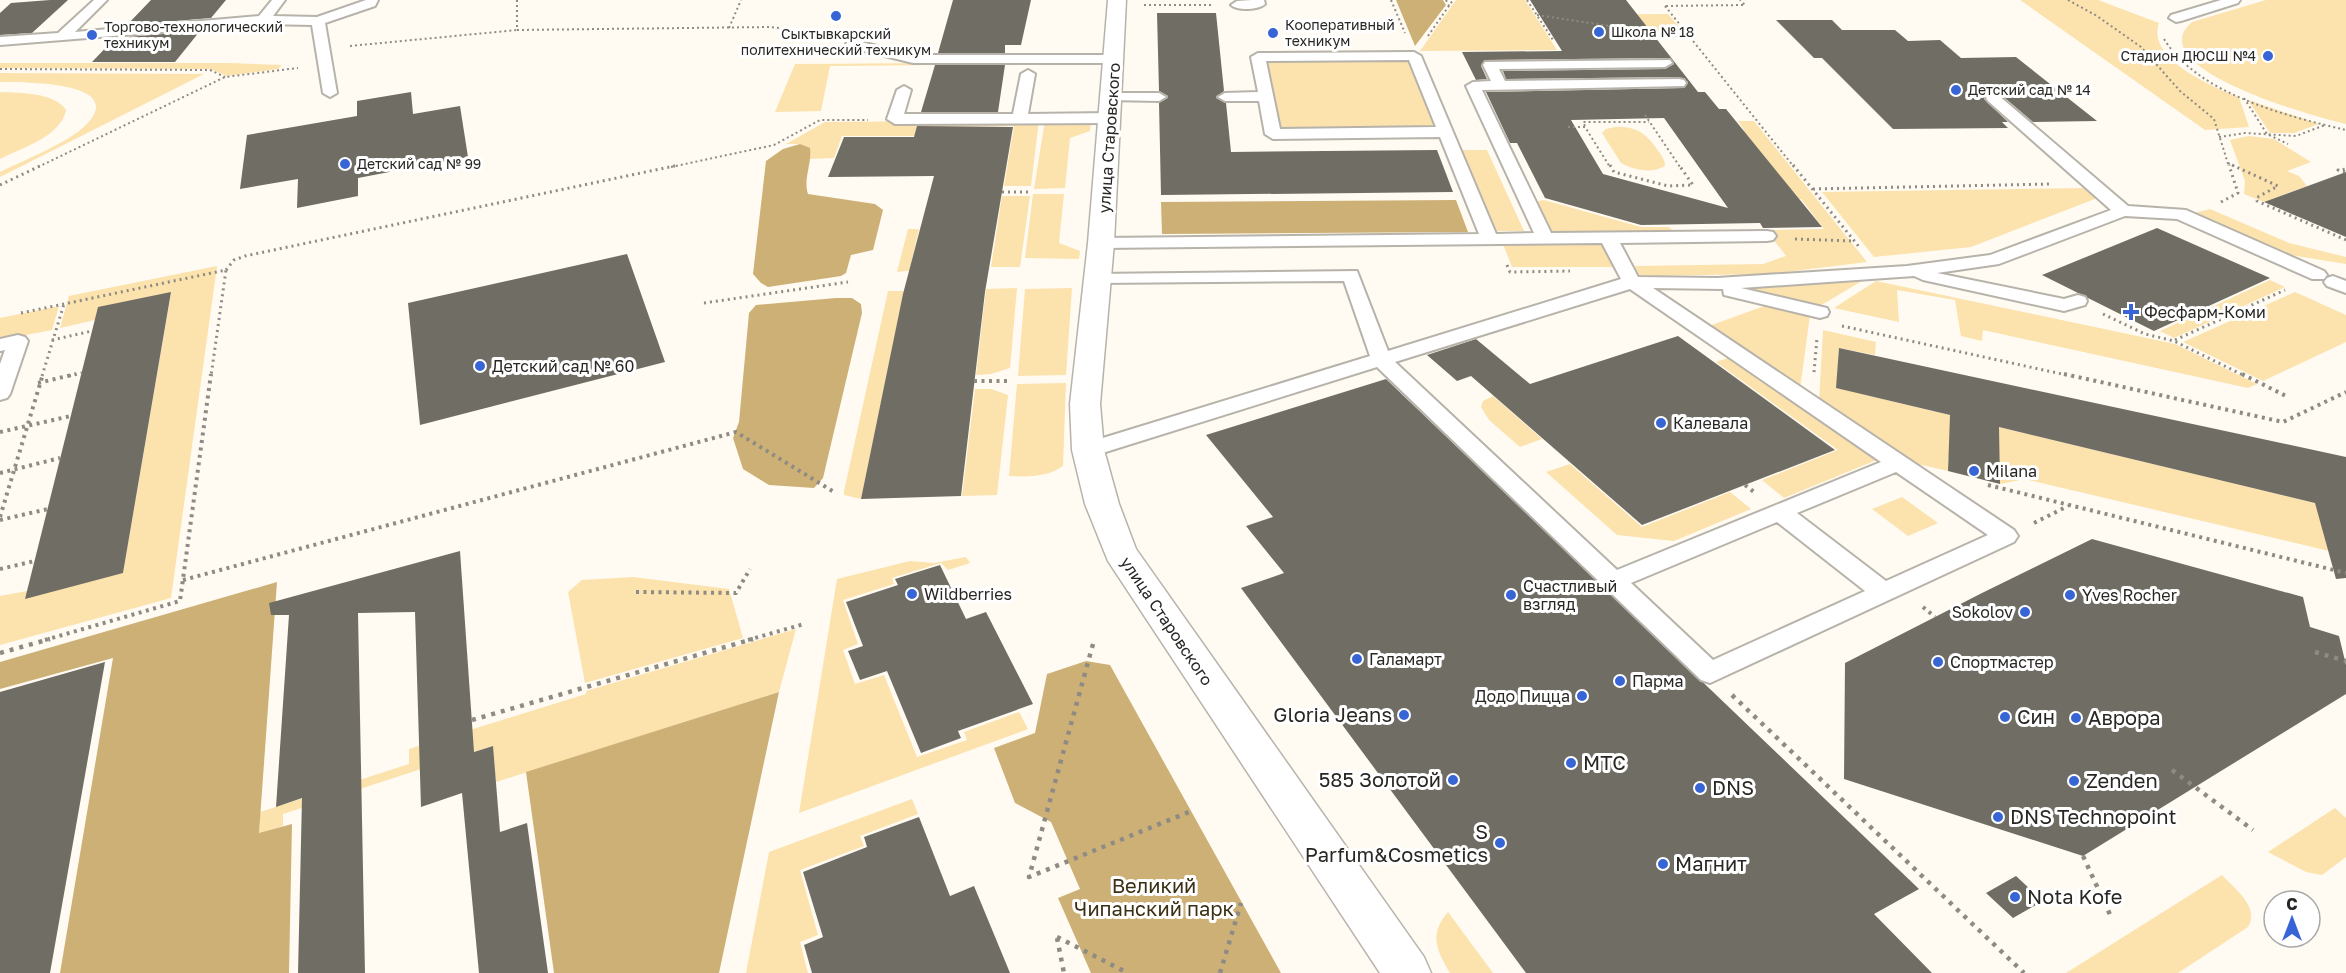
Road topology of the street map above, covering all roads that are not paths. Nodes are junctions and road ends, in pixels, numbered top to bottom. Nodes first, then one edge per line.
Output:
1 (101, 0) edge
2 (279, 0) edge
3 (372, 0) edge
4 (1258, 0) edge
5 (2234, 0) edge
6 (1127, 3) edge
7 (1237, 4) road end
8 (2176, 18) road end
9 (263, 20) junction
10 (318, 21) junction
11 (62, 37) junction
12 (0, 41) edge
13 (853, 44) road end
14 (1115, 59) junction
15 (1665, 63) dead end
16 (1028, 74) dead end
17 (1679, 83) dead end
18 (1500, 85) junction
19 (904, 90) dead end
20 (330, 93) dead end
21 (1266, 96) junction
22 (1159, 97) dead end
23 (1225, 97) dead end
24 (1994, 98) dead end
25 (1111, 108) junction
26 (1020, 118) junction
27 (1445, 132) junction
28 (2122, 211) junction
29 (1767, 236) road end
30 (1608, 237) junction
31 (1489, 238) junction
32 (1545, 238) junction
33 (1101, 243) junction
34 (1907, 271) junction
35 (1098, 278) junction
36 (2332, 281) edge
37 (1632, 282) junction
38 (1701, 284) junction
39 (2078, 301) road end
40 (1819, 317) road end
41 (8, 346) edge
42 (1381, 360) junction
43 (1, 392) edge
44 (1088, 450) junction
45 (1898, 464) junction
46 (1780, 513) junction
47 (1613, 581) junction
48 (1885, 592) junction
49 (1407, 973) edge

1 - 11 lane
2 - 9 lane
3 - 10 lane
4 - 7 lane
5 - 8 lane
6 - 14 street, улица Старовского
9 - 10 lane
9 - 11 lane
10 - 20 lane
11 - 12 lane
13 - 14 lane
14 - 25 street, улица Старовского
15 - 18 lane
16 - 26 lane
17 - 18 lane
18 - 32 lane
19 - 26 lane
21 - 23 lane
21 - 27 lane
21 - 27 lane
22 - 25 lane
24 - 28 lane
25 - 26 lane
25 - 33 street, улица Старовского
27 - 31 lane
28 - 34 lane
28 - 36 lane
29 - 30 lane
30 - 32 lane
30 - 37 lane
31 - 32 lane
31 - 33 lane
33 - 35 street, улица Старовского
34 - 38 lane
34 - 39 lane
35 - 42 lane
35 - 44 street, улица Старовского
37 - 38 lane
37 - 42 lane
37 - 45 lane
38 - 40 lane
41 - 43 lane
42 - 44 lane
42 - 47 lane
44 - 49 street, улица Старовского
45 - 46 lane
45 - 48 lane
46 - 47 lane
46 - 48 lane
47 - 48 lane

